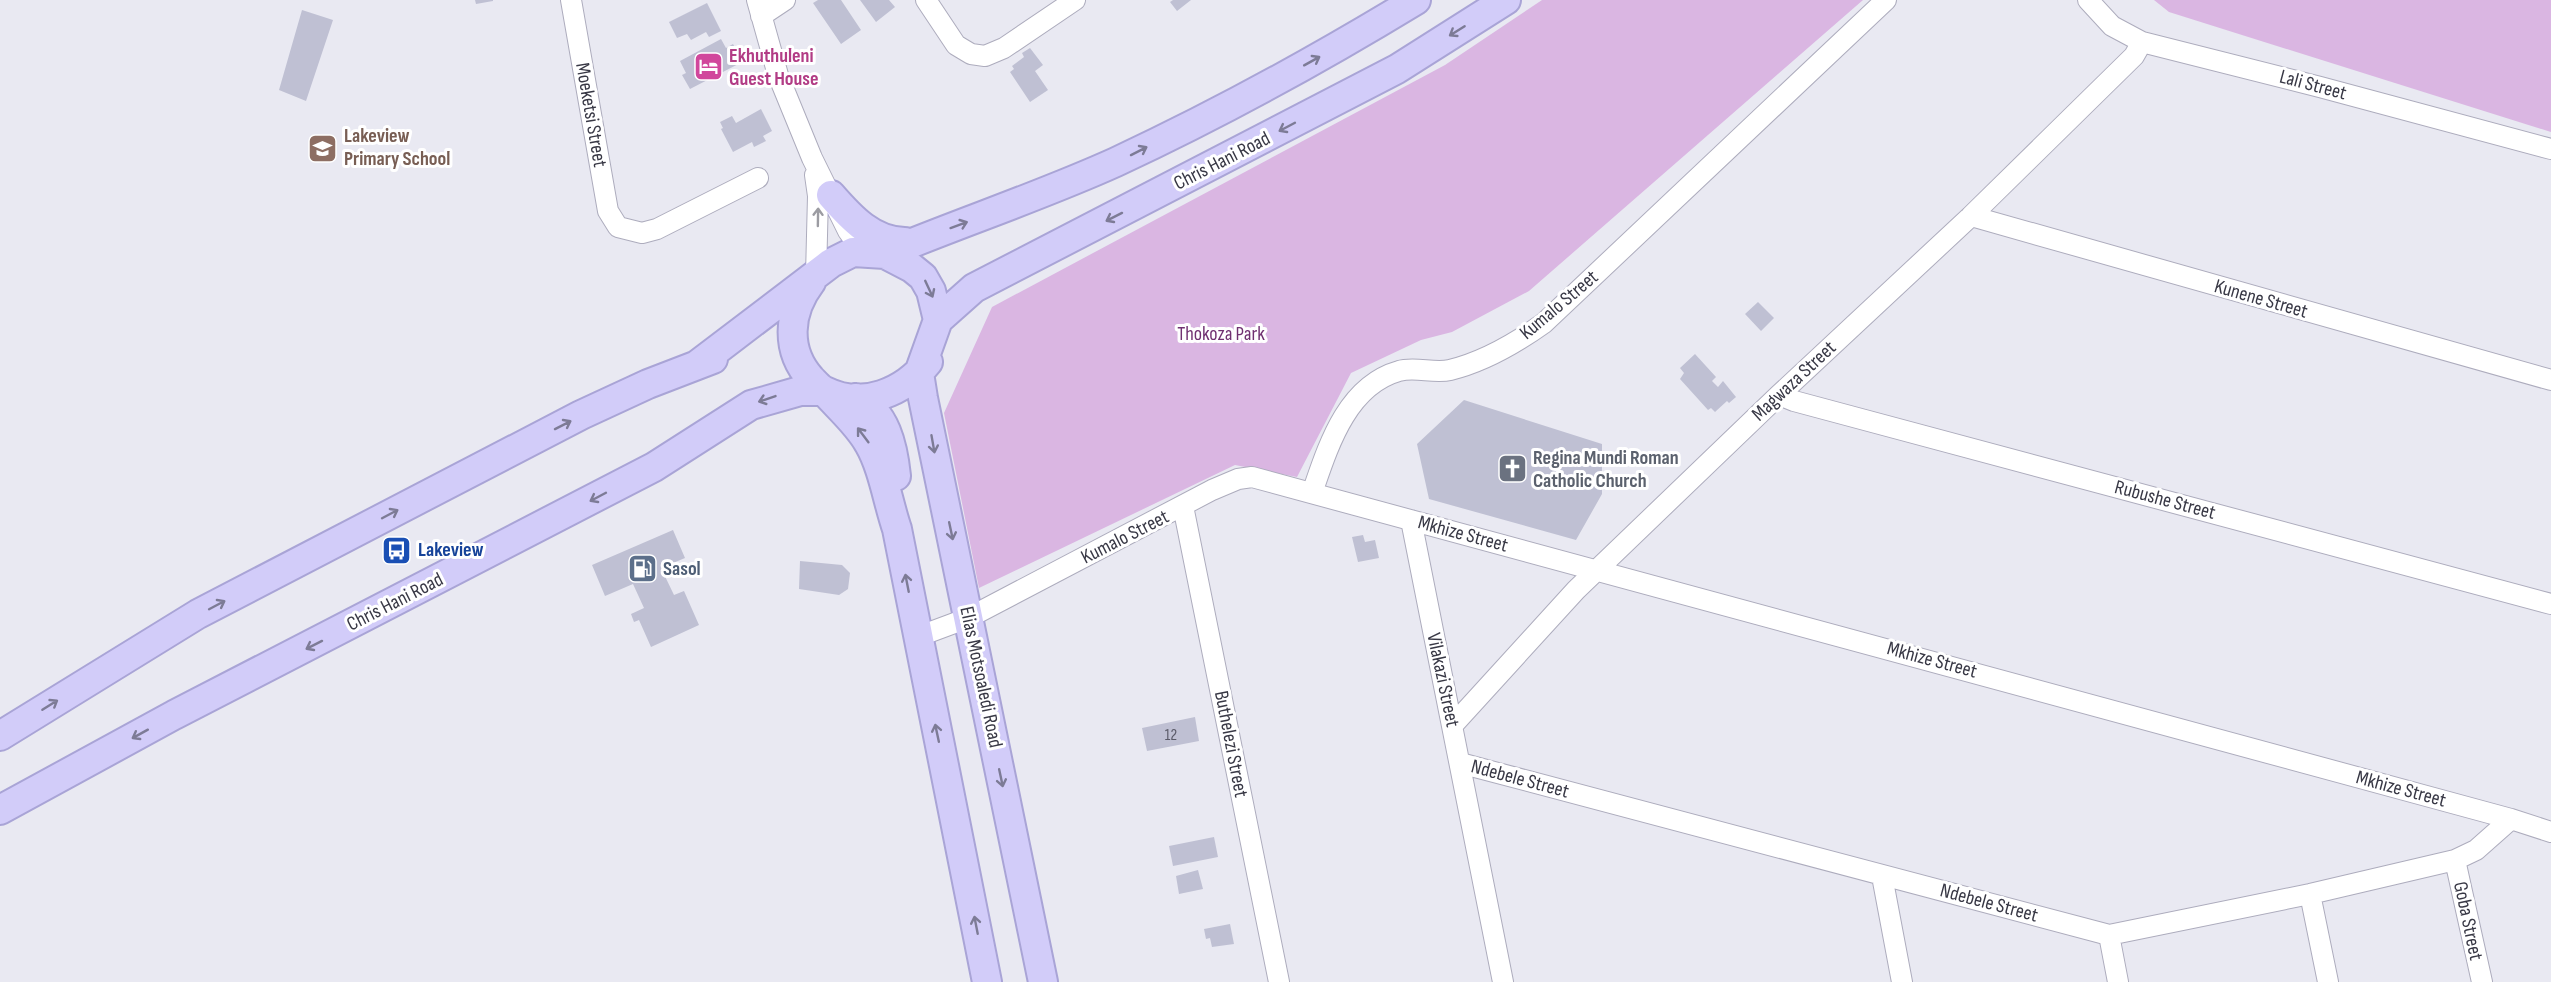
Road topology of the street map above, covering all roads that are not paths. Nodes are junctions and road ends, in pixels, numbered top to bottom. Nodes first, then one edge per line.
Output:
1 (571, 0) edge
2 (785, 0) edge
3 (926, 0) edge
4 (1075, 0) edge
5 (1416, 0) edge
6 (1506, 0) edge
7 (1886, 0) edge
8 (2088, 0) edge
9 (759, 8) edge
10 (2142, 42) junction
11 (2551, 149) edge
12 (812, 158) junction
13 (758, 178) dead end
14 (831, 195) junction
15 (1971, 216) junction
16 (914, 242) junction
17 (873, 252) junction
18 (1013, 268) junction
19 (816, 275) junction
20 (796, 308) junction
21 (938, 320) junction
22 (697, 365) junction
23 (919, 373) junction
24 (2551, 380) edge
25 (824, 391) junction
26 (1779, 395) junction
27 (856, 398) junction
28 (1312, 493) junction
29 (1183, 507) junction
30 (1411, 520) junction
31 (897, 529) junction
32 (1597, 571) junction
33 (2551, 604) edge
34 (968, 618) junction
35 (917, 637) junction
36 (1452, 726) junction
37 (0, 735) edge
38 (1460, 764) junction
39 (0, 810) edge
40 (2511, 819) junction
41 (2551, 832) edge
42 (2455, 860) junction
43 (1882, 876) junction
44 (2310, 894) junction
45 (2109, 935) junction
46 (987, 982) edge
47 (1043, 982) edge
48 (1279, 982) edge
49 (1503, 982) edge
50 (1902, 982) edge
51 (2118, 982) edge
52 (2328, 982) edge
53 (2481, 982) edge

1 - 13 street, Moeketsi Street
2 - 9 street
3 - 4 street
16 -> 5 main road
6 -> 18 main road, Chris Hani Road
7 - 28 street, Kumalo Street
8 - 10 street, Lali Street
9 - 12 street
10 - 11 street, Lali Street
10 - 15 street, Magwaza Street
12 - 14 street
19 -> 12 street
14 - 16 main road
14 - 17 street
15 - 24 street, Kunene Street
15 - 26 street, Magwaza Street
16 - 17 main road
17 - 19 main road
17 -> 21 main road
18 - 21 main road, Chris Hani Road
18 - 23 main road
19 - 20 main road
19 - 22 main road
20 - 22 main road
20 - 25 main road
21 - 23 main road
37 -> 22 main road
23 - 27 main road
23 -> 34 main road, Elias Motsoaledi Road
25 - 27 main road
31 -> 25 main road
25 -> 39 main road, Chris Hani Road
26 - 32 street, Magwaza Street
26 - 33 street, Rubushe Street
27 - 31 main road
28 - 29 street, Kumalo Street
28 - 30 street, Mkhize Street
29 - 34 street, Kumalo Street
29 - 48 street, Buthelezi Street
30 - 32 street, Mkhize Street
30 - 36 street, Vilakazi Street
35 -> 31 main road
32 - 36 street, Magwaza Street
32 - 40 street, Mkhize Street
34 - 35 street, Kumalo Street
34 -> 47 main road, Elias Motsoaledi Road
46 -> 35 main road
36 - 38 street, Vilakazi Street
38 - 43 street, Ndebele Street
38 - 49 street, Vilakazi Street
40 - 41 street, Mkhize Street
40 - 42 street, Ndebele Street
42 - 44 street, Ndebele Street
42 - 53 street, Goba Street
43 - 45 street, Ndebele Street
43 - 50 street
44 - 45 street, Ndebele Street
44 - 52 street
45 - 51 street

